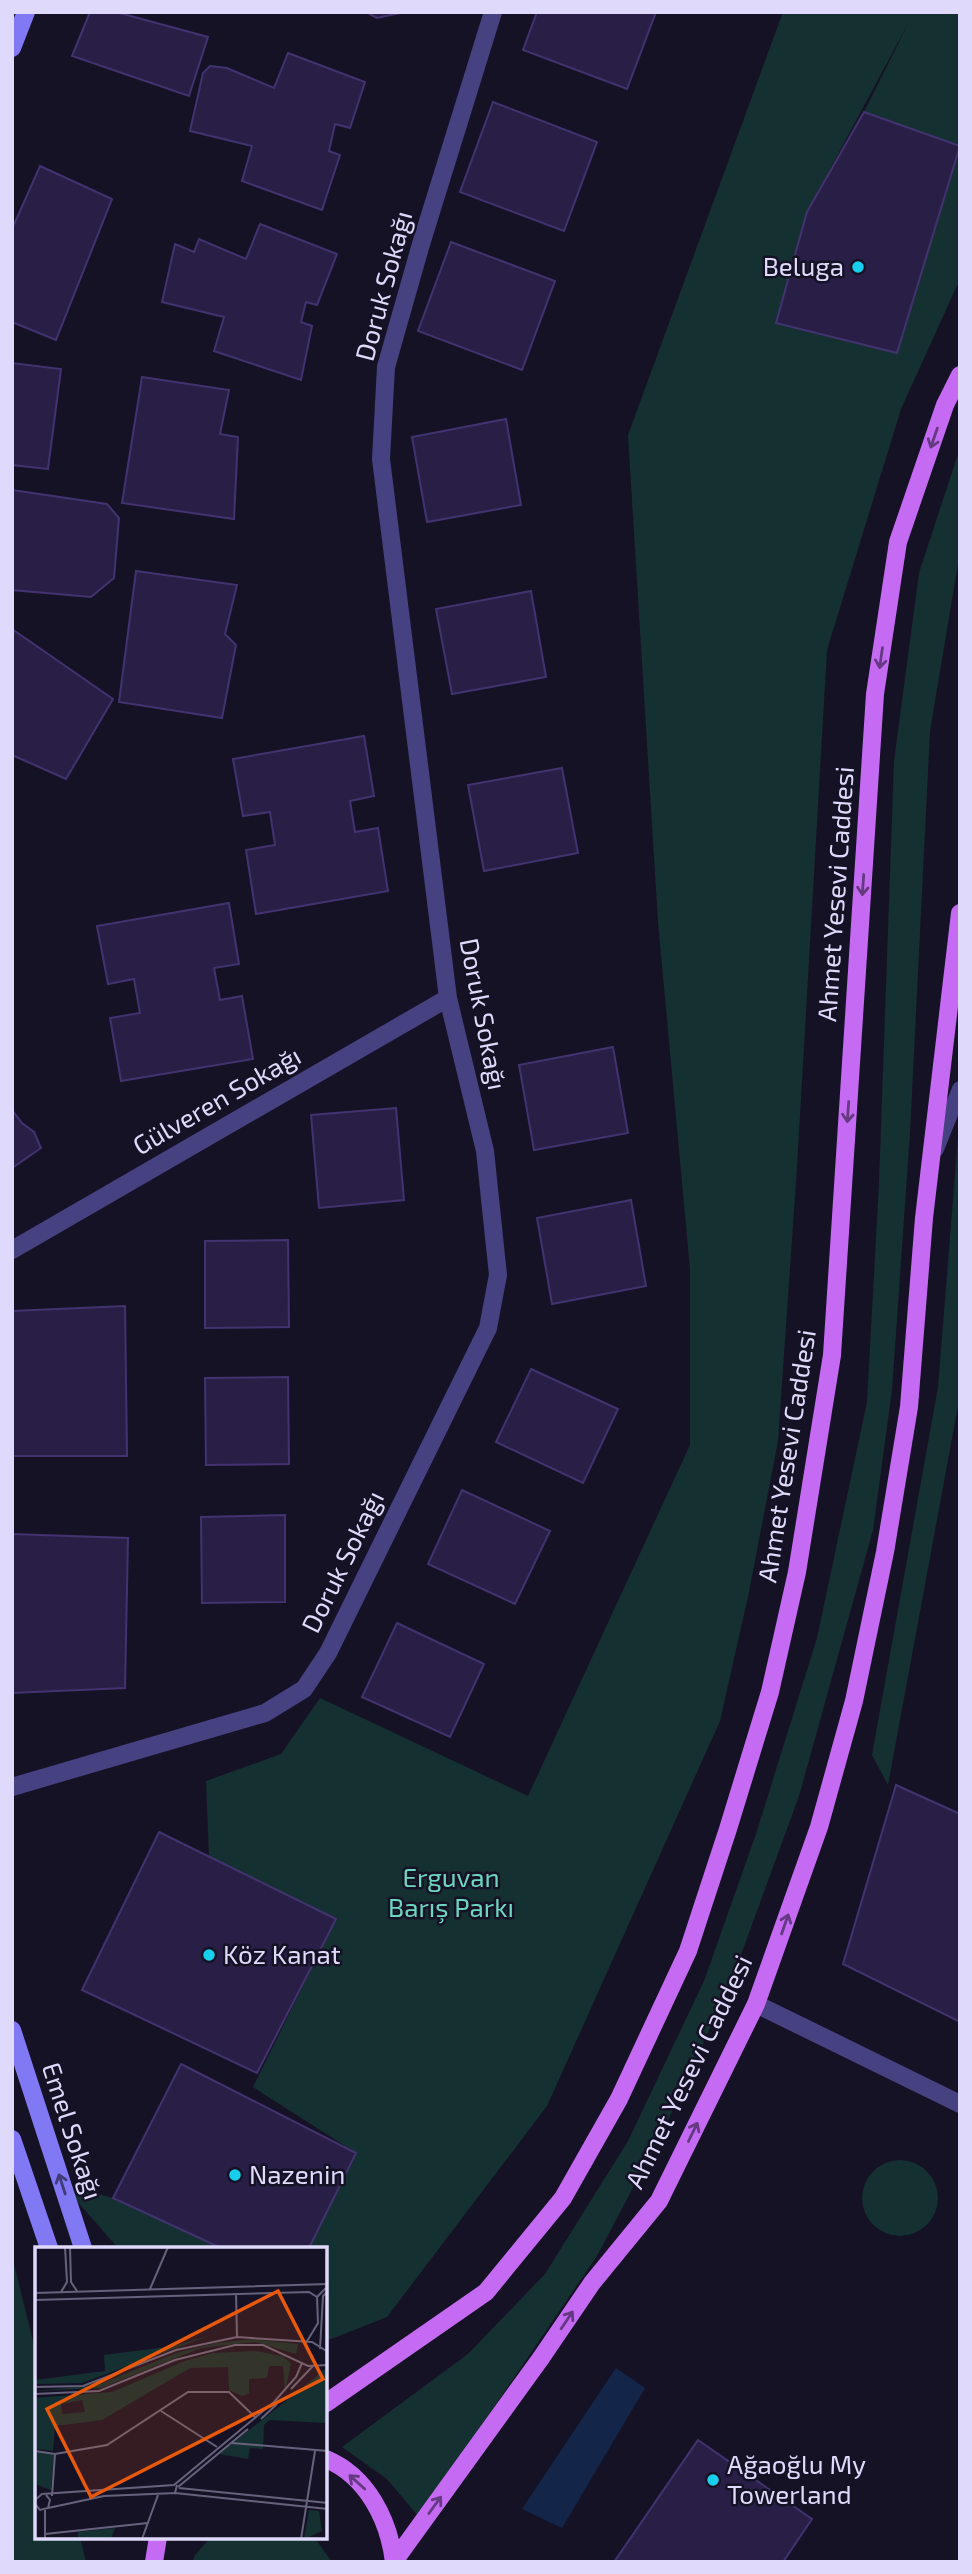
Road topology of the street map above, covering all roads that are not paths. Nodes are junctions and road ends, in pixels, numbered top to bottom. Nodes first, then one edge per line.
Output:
1 (26, 12) edge
2 (493, 12) edge
3 (12, 48) edge
4 (960, 375) edge
5 (960, 913) edge
6 (448, 998) junction
7 (960, 1089) edge
8 (931, 1161) junction
9 (12, 1250) edge
10 (12, 1787) edge
11 (756, 2004) junction
12 (12, 2030) edge
13 (960, 2104) edge
14 (12, 2139) edge
15 (48, 2247) edge
16 (82, 2247) edge
17 (327, 2402) edge
18 (327, 2459) edge
19 (148, 2539) edge
20 (158, 2539) edge
21 (153, 2559) edge
22 (394, 2561) edge

1 - 3 main road
2 - 6 street, Doruk Sokağı
4 -> 17 main road, Ahmet Yesevi Caddesi
5 - 8 main road, Ahmet Yesevi Caddesi
6 - 9 street, Gülveren Sokağı
6 - 10 street, Doruk Sokağı
7 - 8 lane
11 -> 8 main road, Ahmet Yesevi Caddesi
11 - 13 street
22 -> 11 main road, Ahmet Yesevi Caddesi
16 -> 12 main road, Emel Sokağı
14 - 15 main road
22 -> 18 main road
19 - 21 main road
20 - 21 main road

